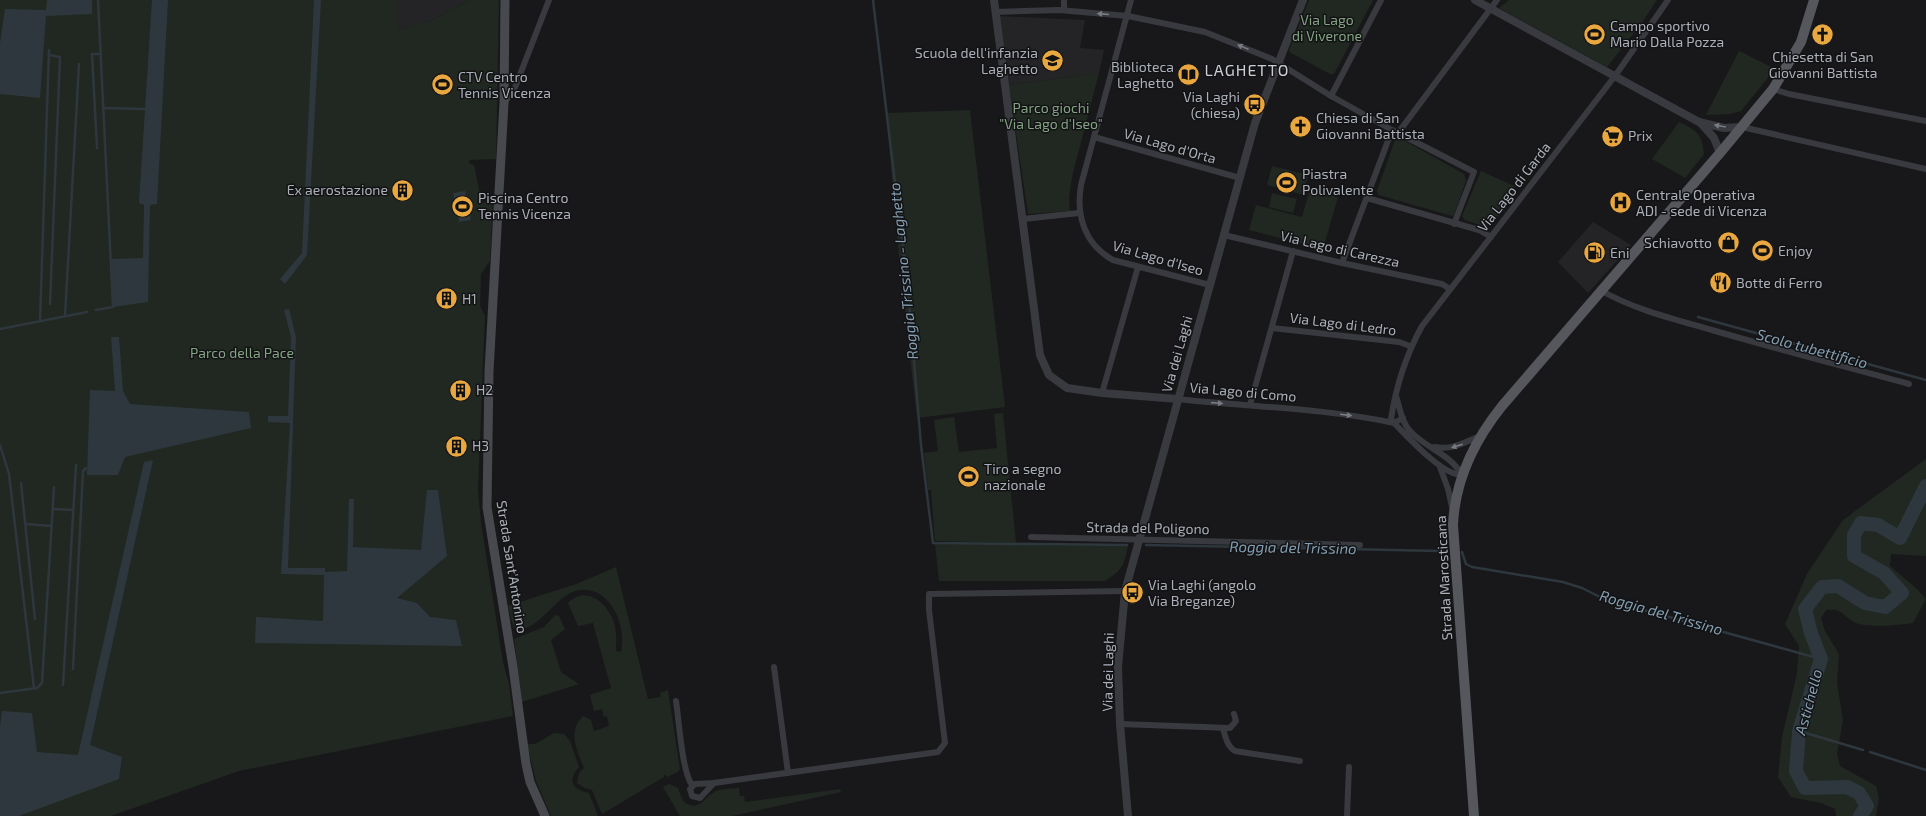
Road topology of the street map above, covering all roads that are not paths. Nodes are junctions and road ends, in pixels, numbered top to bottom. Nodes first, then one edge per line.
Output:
1 (505, 0) edge
2 (549, 0) edge
3 (994, 0) edge
4 (1064, 0) edge
5 (1131, 0) edge
6 (1303, 0) edge
7 (1381, 0) edge
8 (1475, 0) edge
9 (1496, 0) edge
10 (1668, 0) edge
11 (1814, 0) edge
12 (1490, 8) junction
13 (1064, 10) junction
14 (996, 12) junction
15 (1128, 16) junction
16 (1278, 62) junction
17 (1615, 76) junction
18 (1773, 89) junction
19 (1331, 96) junction
20 (504, 103) junction
21 (1926, 120) edge
22 (1700, 122) junction
23 (1742, 126) junction
24 (1392, 130) junction
25 (1398, 133) junction
26 (1094, 137) junction
27 (1720, 153) junction
28 (1926, 169) edge
29 (1240, 178) junction
30 (1367, 198) junction
31 (1079, 213) junction
32 (1023, 219) junction
33 (1454, 224) junction
34 (1224, 235) junction
35 (1491, 237) junction
36 (1293, 251) junction
37 (1342, 263) junction
38 (1138, 267) junction
39 (1210, 285) junction
40 (1450, 289) junction
41 (1600, 290) junction
42 (1272, 328) junction
43 (1410, 346) junction
44 (1909, 384) dead end
45 (1102, 393) junction
46 (1396, 396) junction
47 (1178, 399) junction
48 (1250, 405) junction
49 (1403, 418) junction
50 (1394, 423) junction
51 (1480, 436) junction
52 (1433, 447) junction
53 (1440, 467) junction
54 (1462, 475) junction
55 (1454, 513) junction
56 (1031, 537) dead end
57 (1138, 540) junction
58 (1360, 544) dead end
59 (1125, 591) junction
60 (774, 667) dead end
61 (676, 701) dead end
62 (1234, 714) dead end
63 (1120, 724) junction
64 (1223, 728) junction
65 (1300, 761) dead end
66 (1349, 767) dead end
67 (788, 773) junction
68 (714, 783) junction
69 (692, 785) junction
70 (545, 816) edge
71 (1128, 816) edge
72 (1347, 816) edge
73 (1474, 816) edge

1 - 20 main road, Strada Sant'Antonino
2 - 20 street
3 - 14 street, Via Lago di Como
4 - 13 street
5 - 15 street, Via Lago d'Iseo
6 - 16 street, Via dei Laghi
7 - 19 street
8 - 12 street
9 - 12 street
10 - 17 street, Via Lago di Garda
11 - 18 main road, Strada Marosticana
12 - 17 street
12 - 25 street
13 - 14 street
15 -> 13 street
14 - 32 street, Via Lago di Como
16 -> 15 street
15 - 26 street, Via Lago d'Iseo
16 - 19 street
16 - 29 street, Via dei Laghi
17 - 22 street
17 - 35 street, Via Lago di Garda
18 - 21 street
18 - 23 main road, Strada Marosticana
19 - 24 street
20 - 70 main road, Strada Sant'Antonino
23 -> 22 street
22 - 27 street
23 - 27 main road, Strada Marosticana
23 - 28 street
24 - 25 street
24 - 30 street
25 - 33 street
26 - 29 street, Via Lago d'Orta
26 - 31 street, Via Lago d'Iseo
27 - 41 main road, Strada Marosticana
29 - 34 street, Via dei Laghi
30 - 33 street
30 - 37 street
31 - 32 street
31 - 38 street, Via Lago d'Iseo
32 - 45 street, Via Lago di Como
33 - 35 street
34 - 36 street, Via Lago di Carezza
34 - 39 street, Via dei Laghi
35 - 40 street, Via Lago di Garda
36 - 37 street, Via Lago di Carezza
36 - 42 street
37 - 40 street, Via Lago di Carezza
38 - 39 street, Via Lago d'Iseo
38 - 45 street
39 - 47 street, Via dei Laghi
40 - 43 street, Via Lago di Garda
41 - 44 street
41 - 51 main road, Strada Marosticana
42 - 43 street, Via Lago di Ledro
42 - 48 street
43 - 46 street, Via Lago di Garda
45 - 47 street, Via Lago di Como
46 - 49 street
46 - 50 street, Via Lago di Garda
47 -> 48 street, Via Lago di Como
47 - 57 street, Via dei Laghi
48 -> 50 street, Via Lago di Como
49 - 50 street
49 - 52 street
50 - 53 street
51 -> 52 street
51 - 54 main road, Strada Marosticana
52 - 54 street
53 - 54 street
53 - 55 street
54 - 55 main road, Strada Marosticana
55 - 73 main road, Strada Marosticana
56 - 57 street, Strada del Poligono
57 - 58 street, Strada del Poligono
57 - 59 street, Via dei Laghi
59 - 63 street, Via dei Laghi
59 - 67 street
60 - 67 street
61 - 69 street
62 - 64 street
63 - 64 street, Via dei Laghi
63 - 71 street, Via dei Laghi
64 - 65 street
66 - 72 street
67 - 68 street
68 - 69 street
68 - 69 street

